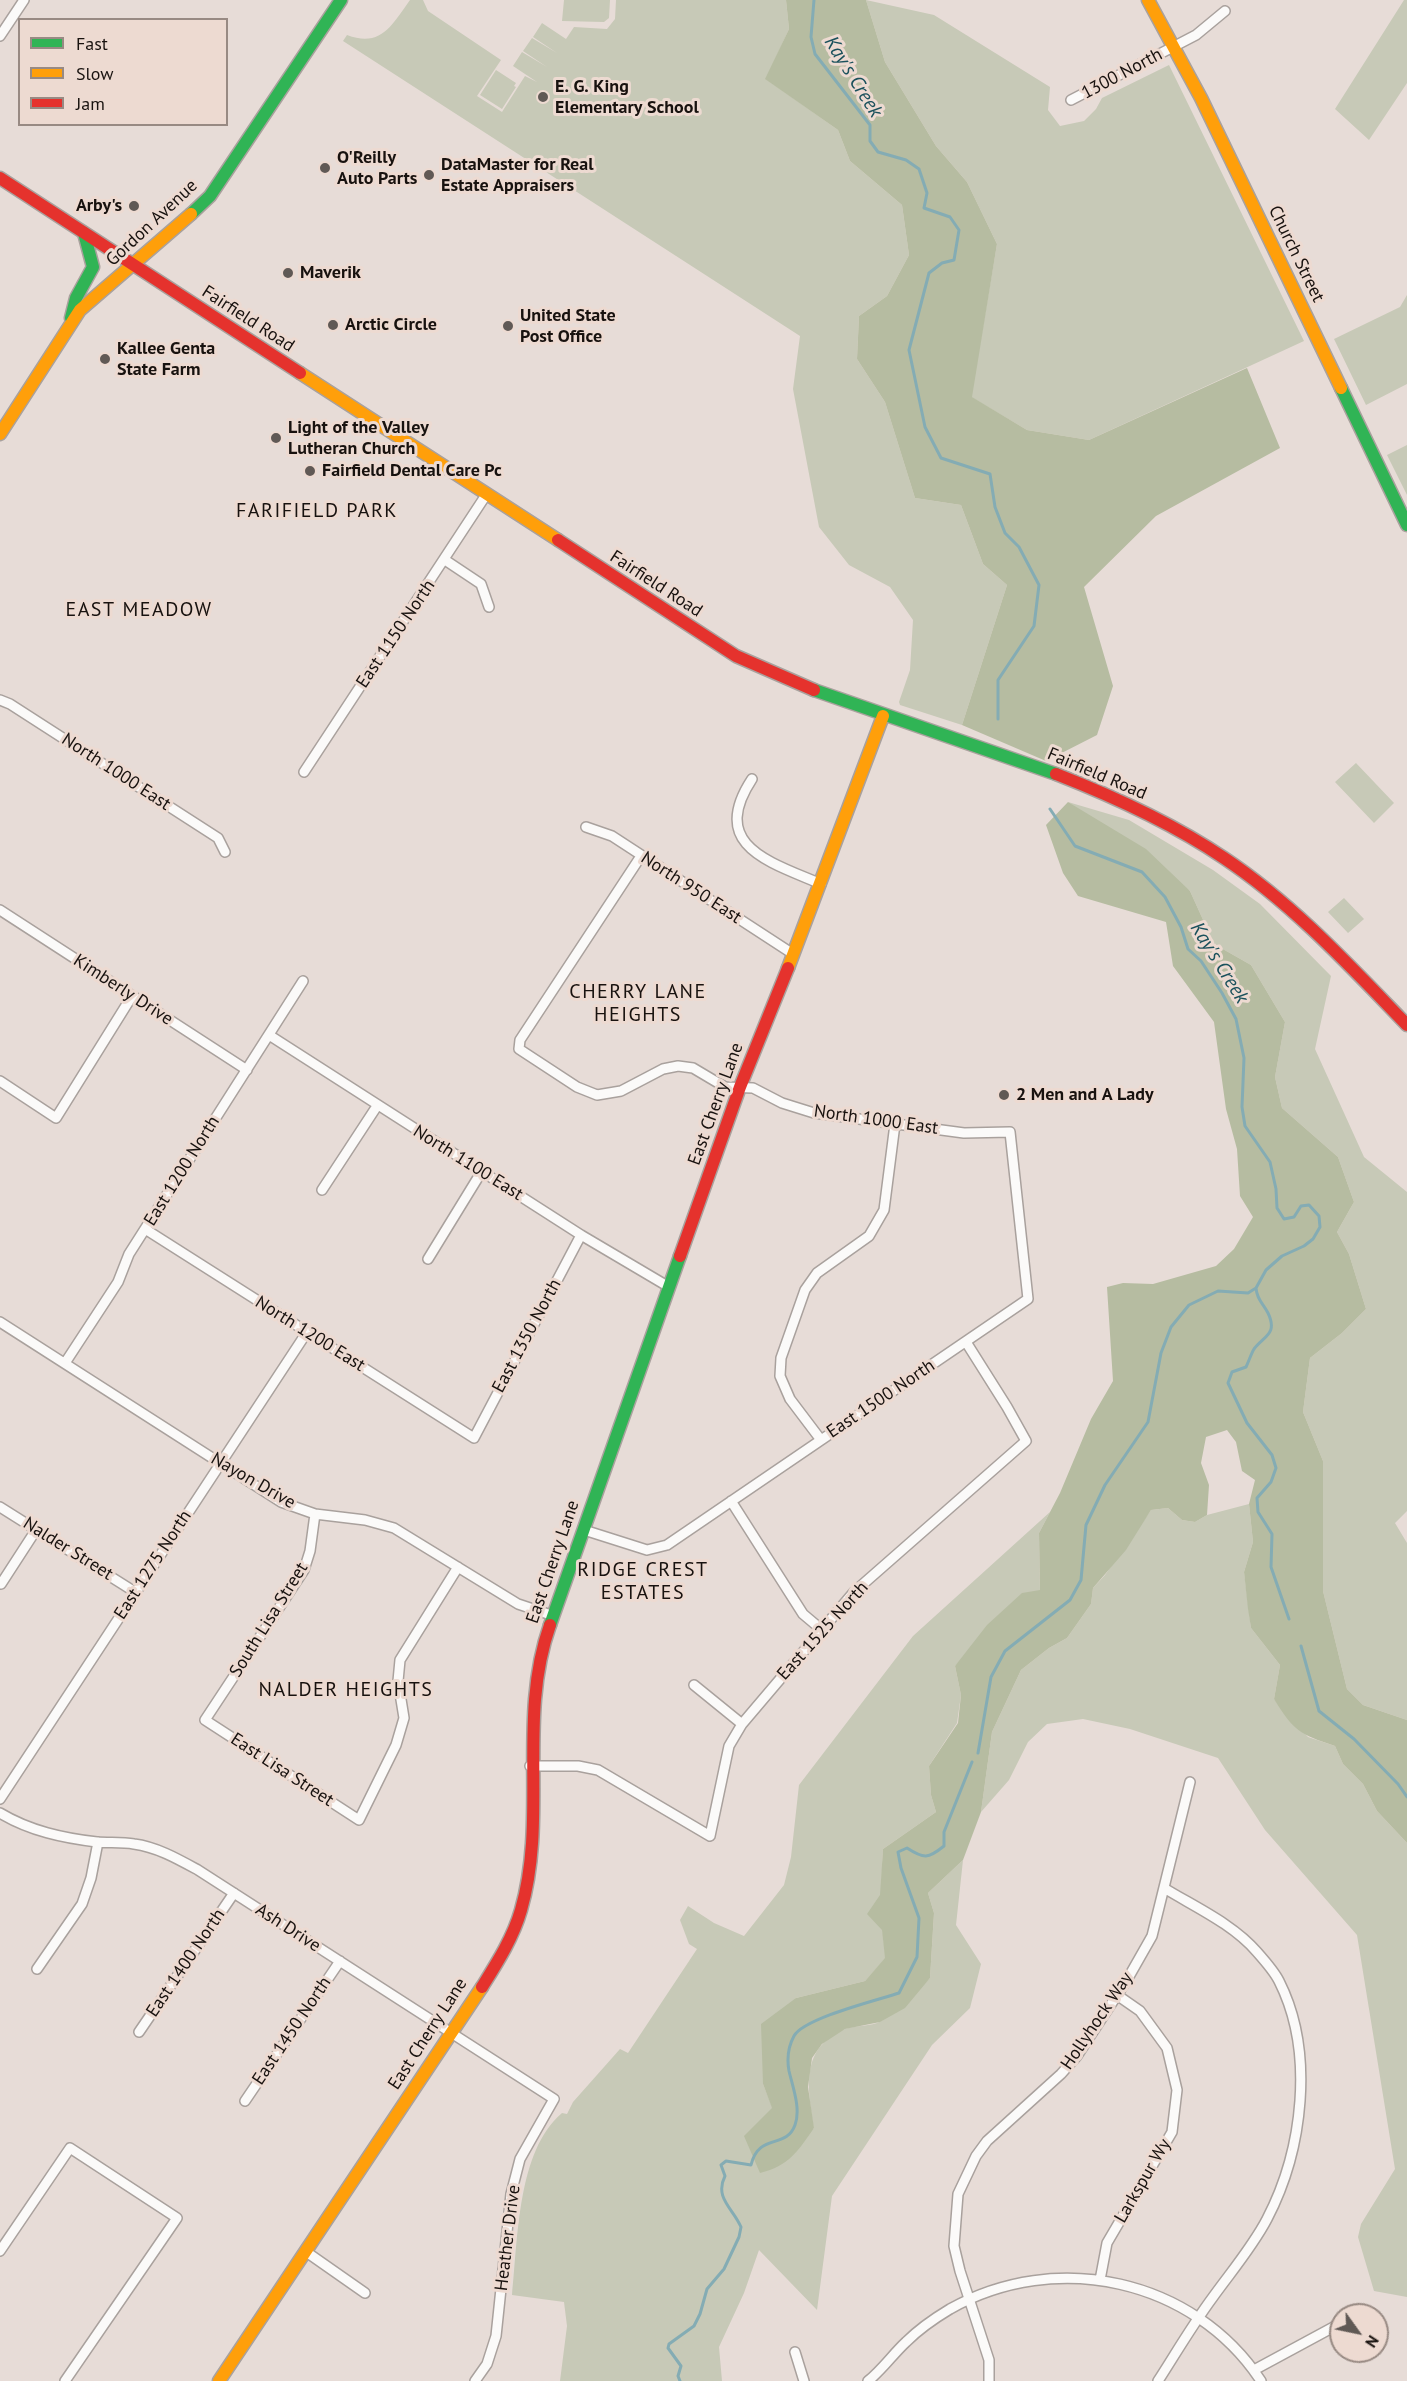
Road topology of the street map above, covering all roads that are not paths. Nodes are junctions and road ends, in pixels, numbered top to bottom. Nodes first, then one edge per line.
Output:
1 (24, 0) edge
2 (341, 0) edge
3 (1148, 0) edge
4 (1225, 11) dead end
5 (0, 36) edge
6 (1173, 47) junction
7 (1071, 100) dead end
8 (0, 178) edge
9 (84, 233) junction
10 (134, 266) junction
11 (70, 325) junction
12 (0, 434) edge
13 (486, 495) junction
14 (1407, 525) edge
15 (445, 560) junction
16 (489, 607) dead end
17 (0, 700) edge
18 (884, 716) junction
19 (304, 772) dead end
20 (752, 779) dead end
21 (586, 827) dead end
22 (225, 852) dead end
23 (641, 856) junction
24 (820, 884) junction
25 (0, 910) edge
26 (793, 954) junction
27 (303, 981) dead end
28 (132, 996) junction
29 (1407, 1025) edge
30 (268, 1035) junction
31 (247, 1070) junction
32 (0, 1081) edge
33 (740, 1087) junction
34 (377, 1106) junction
35 (895, 1124) junction
36 (1010, 1132) joint
37 (482, 1171) junction
38 (322, 1190) dead end
39 (145, 1229) junction
40 (581, 1235) junction
41 (428, 1259) dead end
42 (669, 1287) junction
43 (0, 1322) edge
44 (307, 1332) junction
45 (966, 1342) junction
46 (65, 1363) junction
47 (474, 1438) joint
48 (820, 1440) junction
49 (220, 1463) junction
50 (731, 1501) junction
51 (0, 1507) edge
52 (315, 1514) junction
53 (36, 1530) junction
54 (584, 1530) junction
55 (458, 1567) junction
56 (1, 1584) edge
57 (135, 1592) junction
58 (554, 1616) junction
59 (822, 1630) junction
60 (694, 1685) dead end
61 (205, 1720) joint
62 (742, 1724) junction
63 (530, 1766) junction
64 (1190, 1782) dead end
65 (0, 1799) edge
66 (0, 1813) edge
67 (98, 1842) junction
68 (1164, 1888) junction
69 (234, 1893) junction
70 (339, 1961) junction
71 (37, 1970) dead end
72 (1117, 1995) junction
73 (139, 2032) dead end
74 (451, 2032) junction
75 (554, 2099) joint
76 (245, 2101) dead end
77 (0, 2251) edge
78 (305, 2251) junction
79 (1100, 2280) junction
80 (365, 2293) dead end
81 (970, 2299) junction
82 (1198, 2318) junction
83 (1329, 2329) edge
84 (795, 2352) dead end
85 (1254, 2370) junction
86 (65, 2381) edge
87 (219, 2381) edge
88 (475, 2381) edge
89 (804, 2381) edge
90 (868, 2381) edge
91 (988, 2381) edge
92 (1158, 2381) edge
93 (1262, 2381) edge

1 - 5 street
2 - 10 street, Gordon Avenue
3 - 6 street, Church Street
4 - 6 street, 1300 North
6 - 7 street, 1300 North
6 - 14 street, Church Street
8 - 9 street, Fairfield Road
9 - 10 street, Fairfield Road
9 - 11 street
10 - 11 street, Gordon Avenue
10 - 13 street, Fairfield Road
11 - 12 street, Gordon Avenue
13 - 15 street, East 1150 North
13 - 18 street, Fairfield Road
15 - 16 street
15 - 19 street, East 1150 North
17 - 22 street, North 1000 East
18 - 24 street, East Cherry Lane
18 - 29 street, Fairfield Road
20 - 24 street
21 - 23 street, North 950 East
23 - 26 street, North 950 East
23 - 33 street, North 1000 East
24 - 26 street, East Cherry Lane
25 - 28 street, Kimberly Drive
26 - 33 street, East Cherry Lane
27 - 30 street, East 1200 North
28 - 31 street, Kimberly Drive
28 - 32 street
30 - 31 street, East 1200 North
30 - 34 street, North 1100 East
31 - 39 street, East 1200 North
33 - 35 street, North 1000 East
33 - 42 street, East Cherry Lane
34 - 37 street, North 1100 East
34 - 38 street
35 - 36 street, North 1000 East
35 - 48 street
36 - 45 street, East 1500 North
37 - 40 street, North 1100 East
37 - 41 street
39 - 44 street, North 1200 East
39 - 46 street, East 1200 North
40 - 42 street, North 1100 East
40 - 47 street, East 1350 North
42 - 54 street, East Cherry Lane
43 - 46 street, Nayon Drive
44 - 47 street, North 1200 East
44 - 49 street, East 1275 North
45 - 48 street, East 1500 North
45 - 59 street, East 1525 North
46 - 49 street, Nayon Drive
48 - 50 street, East 1500 North
49 - 52 street, Nayon Drive
49 - 57 street, East 1275 North
50 - 54 street, East 1500 North
50 - 59 street
51 - 53 street, Nalder Street
52 - 55 street, Nayon Drive
52 - 61 street, South Lisa Street
53 - 56 street
53 - 57 street, Nalder Street
54 - 58 street, East Cherry Lane
55 - 58 street, Nayon Drive
55 - 61 street, East Lisa Street
57 - 65 street, East 1275 North
58 - 63 street, East Cherry Lane
59 - 62 street, East 1525 North
60 - 62 street
62 - 63 street, East 1525 North
63 - 74 street, East Cherry Lane
64 - 68 street, Hollyhock Way
66 - 67 street, Ash Drive
67 - 69 street, Ash Drive
67 - 71 street
68 - 72 street, Hollyhock Way
68 - 82 street
69 - 70 street, Ash Drive
69 - 73 street, East 1400 North
70 - 74 street, Ash Drive
70 - 76 street, East 1450 North
72 - 79 street, Larkspur Wy
72 - 81 street, Hollyhock Way
74 - 75 street, Ash Drive
74 - 78 street, East Cherry Lane
75 - 88 street, Heather Drive
77 - 86 street
78 - 80 street
78 - 87 street, East Cherry Lane
79 - 81 street
79 - 82 street
81 - 90 street
81 - 91 street, Hollyhock Way
82 - 85 street
82 - 92 street
83 - 85 street
84 - 89 street
85 - 93 street

